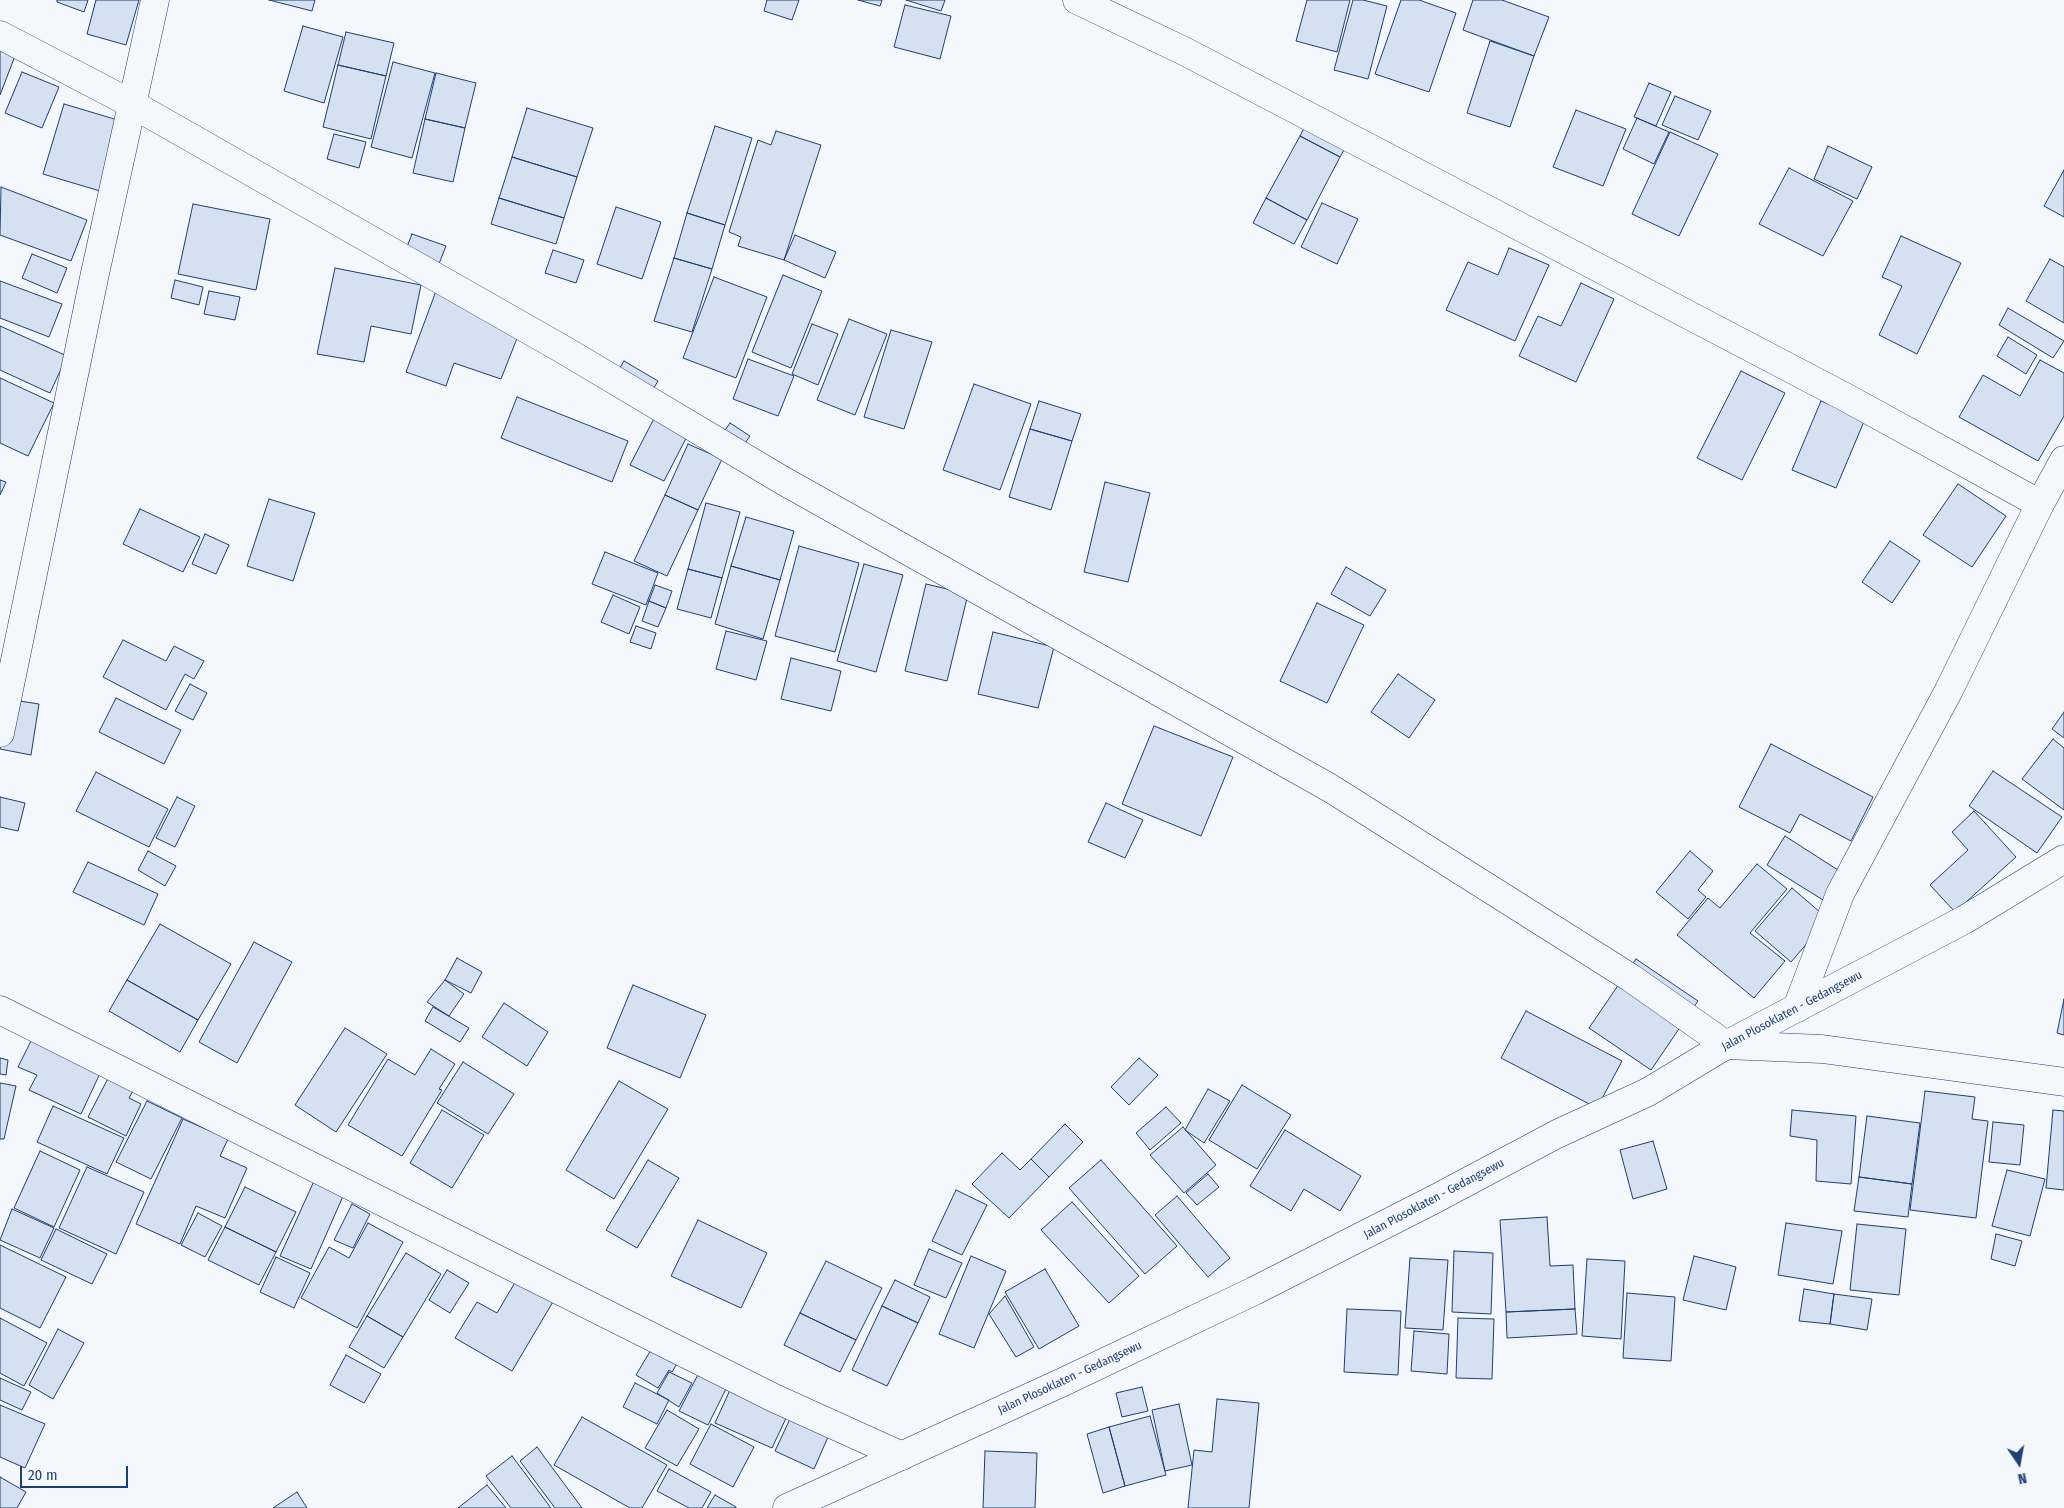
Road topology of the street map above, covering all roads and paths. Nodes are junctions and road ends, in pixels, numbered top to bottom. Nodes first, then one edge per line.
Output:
1 (155, 0) edge
2 (1077, 0) edge
3 (0, 35) edge
4 (132, 104) junction
5 (2064, 460) edge
6 (2040, 504) junction
7 (0, 733) edge
8 (2064, 859) edge
9 (1797, 1008) junction
10 (0, 1010) edge
11 (1726, 1045) junction
12 (2064, 1082) edge
13 (902, 1456) junction
14 (787, 1508) edge

1 - 4 street
2 - 6 street
3 - 4 street
4 - 7 street
4 - 11 street
5 - 6 street
6 - 9 street
8 - 9 street, Jalan Plosoklaten - Gedangsewu
9 - 11 street, Jalan Plosoklaten - Gedangsewu
10 - 13 street
11 - 12 street
11 - 13 street, Jalan Plosoklaten - Gedangsewu
13 - 14 street, Jalan Plosoklaten - Gedangsewu

